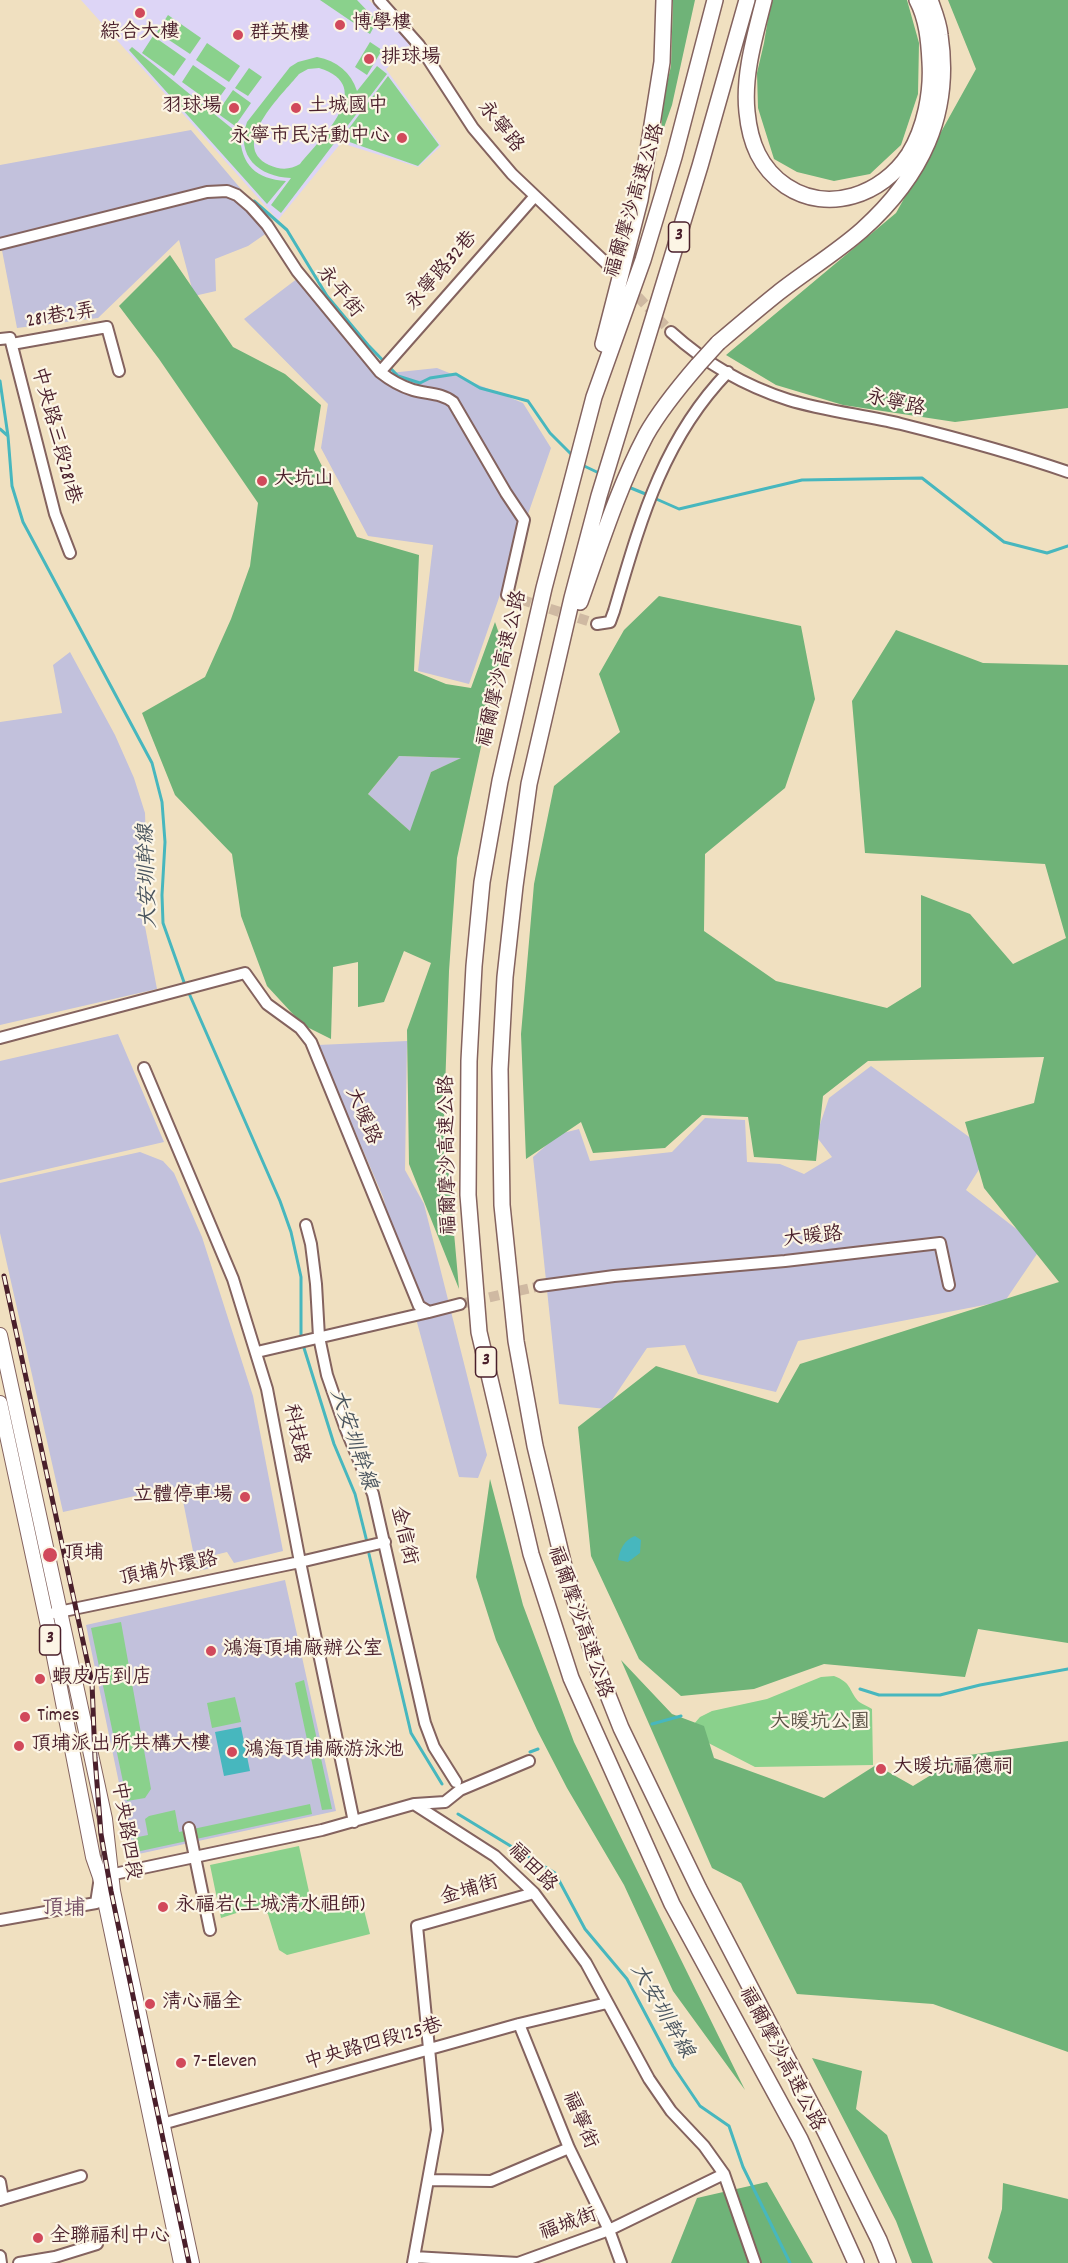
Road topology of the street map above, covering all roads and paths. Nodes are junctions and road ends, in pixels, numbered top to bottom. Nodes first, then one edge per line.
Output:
1 (379, 0) edge
2 (655, 0) edge
3 (664, 0) edge
4 (715, 0) edge
5 (747, 0) edge
6 (764, 0) edge
7 (917, 0) edge
8 (930, 0) edge
9 (658, 88) junction
10 (535, 196) junction
11 (0, 244) edge
12 (607, 264) tunnel mouth
13 (671, 332) tunnel mouth
14 (0, 339) edge
15 (12, 344) junction
16 (119, 371) dead end
17 (380, 372) junction
18 (728, 372) junction
19 (594, 397) junction
20 (1068, 472) edge
21 (70, 553) dead end
22 (507, 595) dead end
23 (597, 624) dead end
24 (529, 784) junction
25 (0, 1038) edge
26 (144, 1068) dead end
27 (306, 1225) dead end
28 (949, 1285) dead end
29 (540, 1286) tunnel mouth
30 (460, 1304) tunnel mouth
31 (429, 1312) junction
32 (0, 1335) edge
33 (320, 1337) junction
34 (257, 1352) junction
35 (0, 1403) edge
36 (385, 1542) junction
37 (300, 1562) junction
38 (52, 1614) junction
39 (529, 1761) dead end
40 (456, 1782) dead end
41 (414, 1804) junction
42 (354, 1822) junction
43 (189, 1828) dead end
44 (196, 1857) junction
45 (105, 1876) junction
46 (534, 1893) junction
47 (0, 1920) edge
48 (210, 1930) dead end
49 (607, 2003) junction
50 (519, 2024) junction
51 (431, 2049) junction
52 (157, 2125) junction
53 (569, 2148) junction
54 (724, 2174) junction
55 (81, 2176) dead end
56 (429, 2180) junction
57 (0, 2182) edge
58 (1, 2199) edge
59 (609, 2230) junction
60 (97, 2244) dead end
61 (0, 2256) edge
62 (414, 2260) edge
63 (1, 2263) edge
64 (19, 2263) edge
65 (181, 2263) edge
66 (192, 2263) edge
67 (621, 2263) edge
68 (756, 2263) edge
69 (856, 2263) edge
70 (888, 2263) edge

1 - 10 street, 永寧路
2 - 9 highway
3 - 9 highway
4 - 19 highway, 福爾摩沙高速公路 / 3
5 - 24 highway, 福爾摩沙高速公路 / 3
6 - 7 highway
8 - 24 highway, bridge
9 - 19 highway
10 - 12 street, 永寧路
10 - 17 street, 永寧路32巷
11 - 17 street, 永平街
13 - 18 street, 永寧路
14 - 15 street
15 - 16 street, 281巷2弄
15 - 21 street, 中央路三段281巷
17 - 22 street, 永平街
18 - 20 street, 永寧路
18 - 23 street
19 - 69 highway, 福爾摩沙高速公路 / 3
24 - 70 highway, 福爾摩沙高速公路 / 3
25 - 31 street, 大暖路
26 - 34 street, 科技路
27 - 33 street, 金信街
28 - 29 street, 大暖路
30 - 31 street
31 - 33 street
32 - 38 main road, 中央路四段 / 3
33 - 34 street
33 - 36 street, 金信街
34 - 37 street, 科技路
35 - 38 main road, 中央路四段 / 3
36 - 37 street, 頂埔外環路
36 - 40 street, 金信街
37 - 38 street, 頂埔外環路
37 - 42 street, 科技路
38 - 45 main road, 中央路四段 / 3
39 - 41 street
41 - 42 street
41 - 46 street, 福田路
42 - 44 street
43 - 44 street
44 - 45 street
44 - 48 street
45 - 47 street
45 - 52 main road, 中央路四段 / 3
46 - 49 street, 福田路
46 - 51 street, 金埔街
49 - 50 street, 中央路四段125巷
49 - 54 street, 福田路
50 - 51 street, 中央路四段125巷
50 - 53 street, 福寧街
51 - 52 street, 中央路四段125巷
51 - 56 street
52 - 65 main road, 中央路四段 / 3
52 - 66 main road, 中央路四段 / 3
53 - 56 street
53 - 59 street, 福寧街
54 - 59 street, 福城街
54 - 68 street, 福田路
55 - 58 street
56 - 62 street
57 - 58 street
59 - 62 street, 福城街
59 - 67 street, 福寧街
60 - 64 street
61 - 63 street

